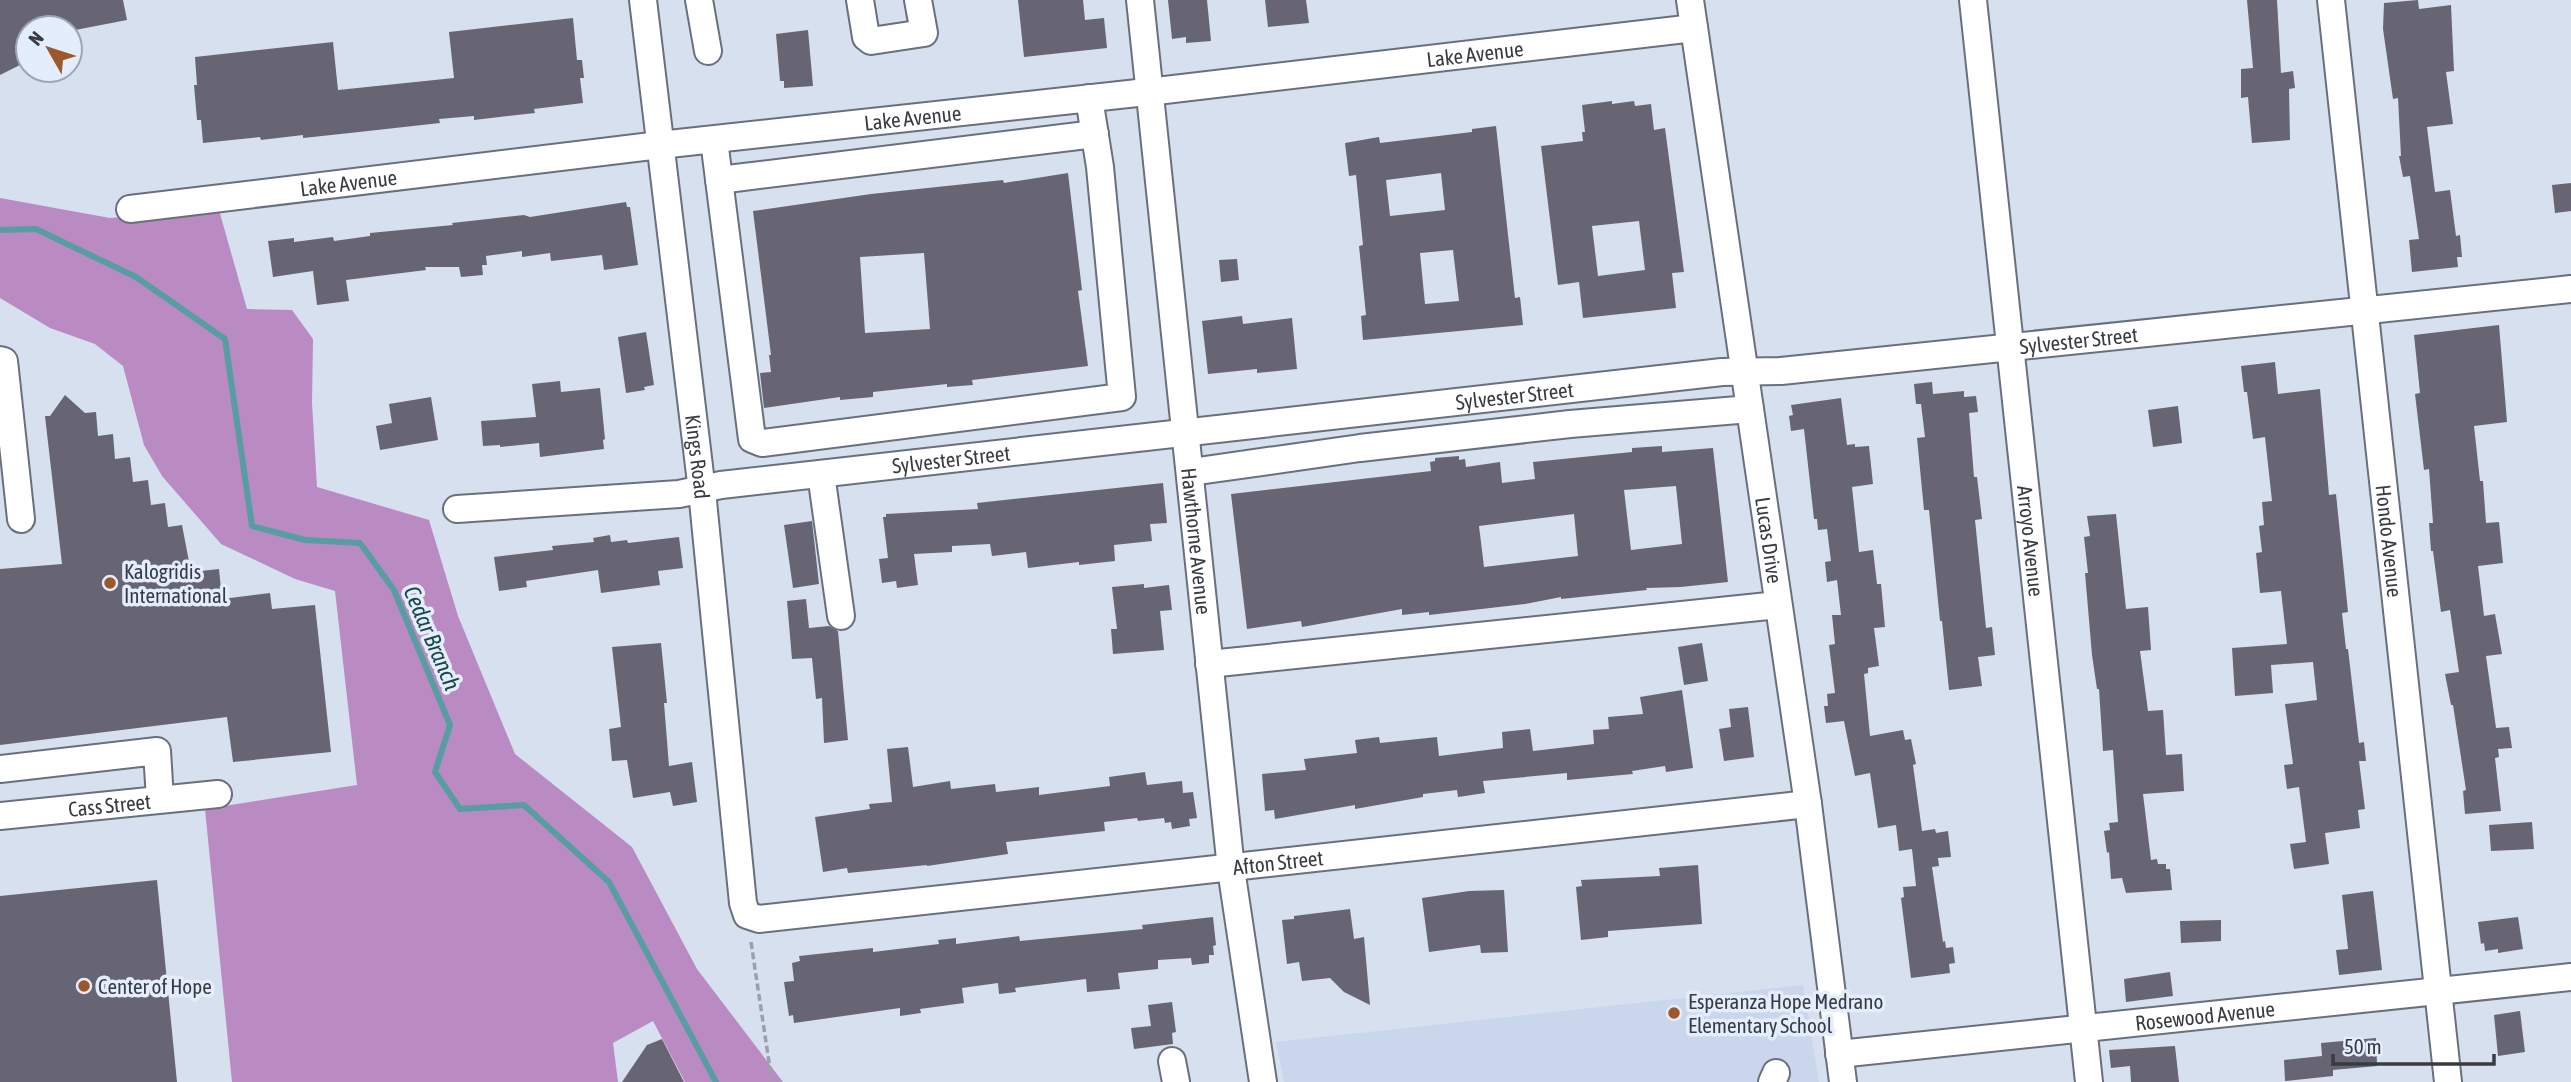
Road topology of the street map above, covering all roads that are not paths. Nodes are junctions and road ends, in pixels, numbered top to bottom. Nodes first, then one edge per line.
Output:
1 (643, 0) edge
2 (698, 0) edge
3 (860, 0) edge
4 (918, 0) edge
5 (1140, 0) edge
6 (1690, 0) edge
7 (1973, 0) edge
8 (2331, 0) edge
9 (1694, 27) junction
10 (708, 51) dead end
11 (1150, 91) junction
12 (1088, 98) junction
13 (1095, 134) junction
14 (713, 140) junction
15 (660, 145) junction
16 (719, 180) junction
17 (130, 209) dead end
18 (2571, 289) edge
19 (2365, 311) junction
20 (2011, 347) junction
21 (0, 360) edge
22 (1744, 371) junction
23 (1122, 397) junction
24 (1750, 409) junction
25 (1186, 432) junction
26 (752, 439) junction
27 (1125, 440) junction
28 (1191, 472) junction
29 (821, 474) junction
30 (754, 481) junction
31 (702, 491) junction
32 (457, 509) dead end
33 (21, 519) dead end
34 (1778, 605) junction
35 (841, 616) dead end
36 (1209, 664) junction
37 (0, 769) edge
38 (218, 794) dead end
39 (160, 799) junction
40 (1808, 804) junction
41 (0, 816) edge
42 (1231, 869) junction
43 (747, 915) joint
44 (2571, 977) edge
45 (2438, 992) junction
46 (2083, 1029) junction
47 (1839, 1054) junction
48 (1263, 1082) edge
49 (1843, 1082) edge
50 (2089, 1082) edge
51 (2448, 1082) edge

1 - 15 street, Kings Road
2 - 10 street
3 - 4 street
5 - 11 street, Hawthorne Avenue
6 - 9 street, Lucas Drive
7 - 20 street, Arroyo Avenue
8 - 19 street, Hondo Avenue
9 - 11 street, Lake Avenue
9 - 22 street, Lucas Drive
11 - 12 street, Lake Avenue
11 - 25 street, Hawthorne Avenue
12 - 13 street
12 - 14 street, Lake Avenue
13 - 16 street
13 - 23 street
14 - 15 street, Lake Avenue
14 - 16 street
15 - 17 street, Lake Avenue
15 - 31 street, Kings Road
16 - 26 street
18 - 19 street, Sylvester Street
19 - 20 street, Sylvester Street
19 - 45 street, Hondo Avenue
20 - 22 street, Sylvester Street
20 - 46 street, Arroyo Avenue
21 - 33 street
22 - 24 street, Lucas Drive
22 - 25 street, Sylvester Street
23 - 26 street
23 - 27 street
24 - 28 street
24 - 34 street, Lucas Drive
25 - 27 street, Sylvester Street
25 - 28 street, Hawthorne Avenue
26 - 30 street
27 - 29 street, Sylvester Street
28 - 36 street, Hawthorne Avenue
29 - 30 street, Sylvester Street
29 - 35 street
30 - 31 street, Sylvester Street
31 - 32 street, Sylvester Street
31 - 43 street, Kings Road
34 - 36 street
34 - 40 street, Lucas Drive
36 - 42 street, Hawthorne Avenue
37 - 39 street
38 - 39 street, Cass Street
39 - 41 street, Cass Street
40 - 42 street, Afton Street
40 - 47 street, Lucas Drive
42 - 43 street, Afton Street
42 - 48 street, Hawthorne Avenue
44 - 45 street, Rosewood Avenue
45 - 46 street, Rosewood Avenue
45 - 51 street, Hondo Avenue
46 - 47 street, Rosewood Avenue
46 - 50 street, Arroyo Avenue
47 - 49 street, Lucas Drive

